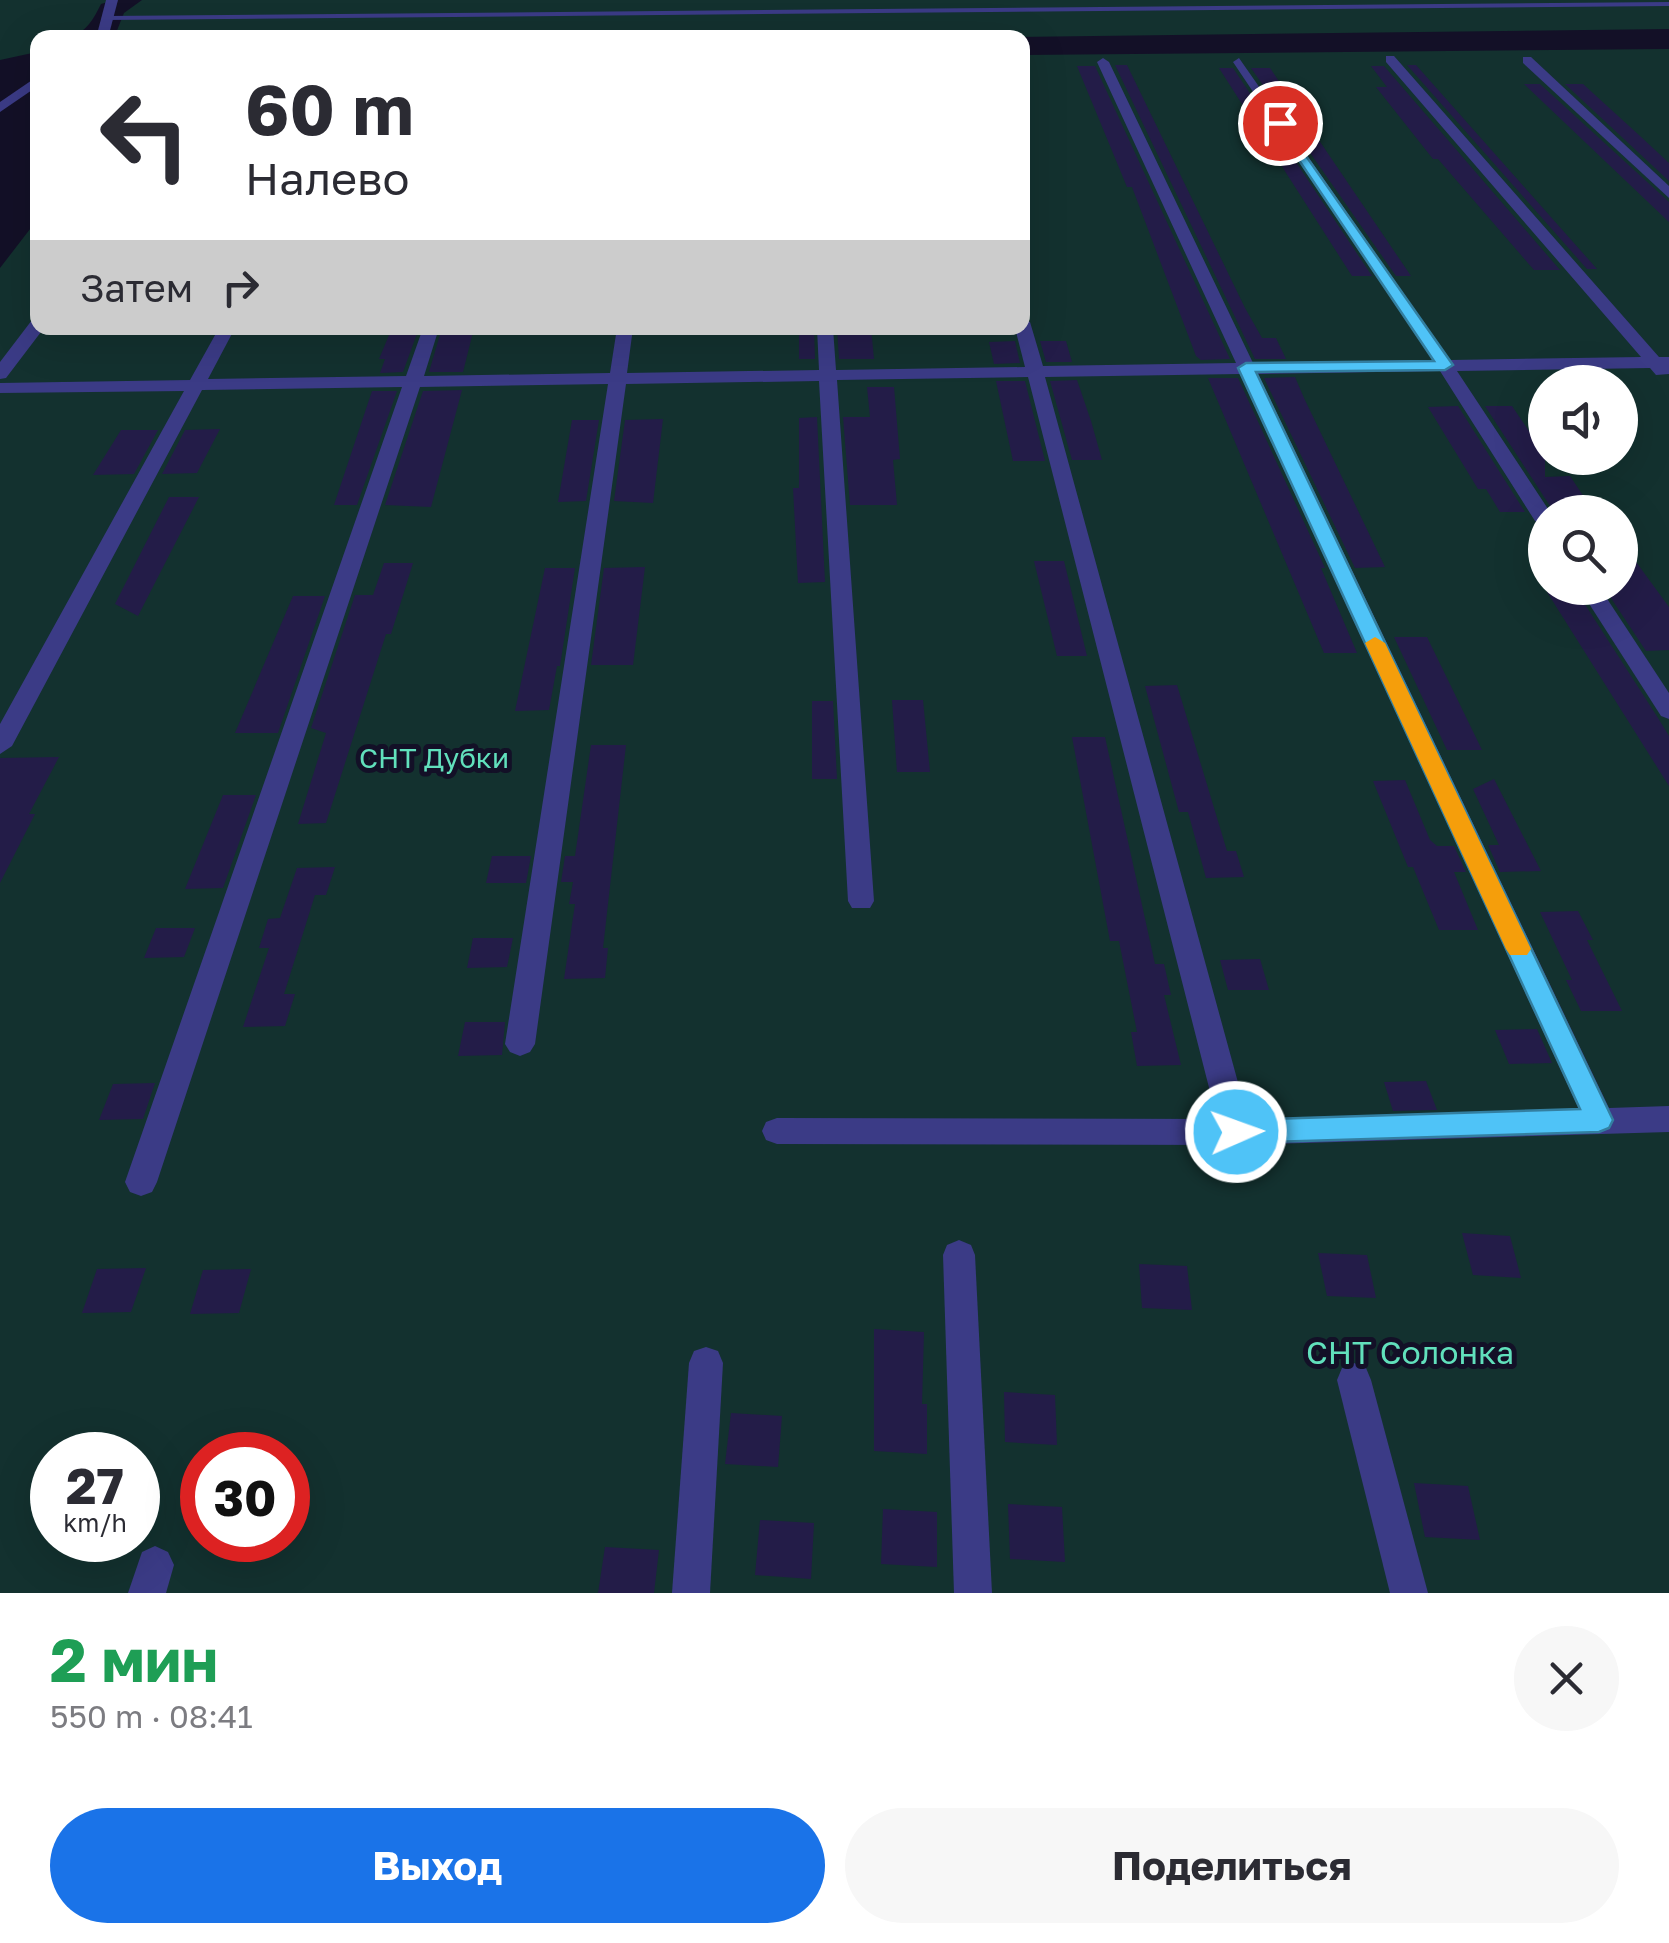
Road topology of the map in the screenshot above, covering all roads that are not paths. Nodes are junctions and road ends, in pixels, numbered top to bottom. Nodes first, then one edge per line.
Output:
1 (112, 0) edge
2 (1351, 3) edge
3 (1669, 4) edge
4 (106, 18) junction
5 (104, 30) edge
6 (1390, 59) dead end
7 (1526, 60) dead end
8 (1103, 62) dead end
9 (1239, 62) dead end
10 (30, 86) edge
11 (0, 108) edge
12 (1669, 194) edge
13 (30, 335) edge
14 (223, 335) edge
15 (429, 335) edge
16 (625, 335) edge
17 (825, 335) edge
18 (1026, 335) edge
19 (1662, 362) edge
20 (1445, 365) junction
21 (1246, 368) junction
22 (1035, 370) junction
23 (0, 374) edge
24 (828, 374) junction
25 (618, 378) junction
26 (1669, 378) edge
27 (413, 381) junction
28 (196, 384) junction
29 (0, 388) edge
30 (1528, 495) edge
31 (1599, 605) edge
32 (1669, 711) edge
33 (0, 746) edge
34 (861, 901) dead end
35 (520, 1044) dead end
36 (1669, 1119) edge
37 (1599, 1120) junction
38 (778, 1131) dead end
39 (1236, 1132) junction
40 (141, 1182) dead end
41 (959, 1255) dead end
42 (706, 1364) dead end
43 (1354, 1380) dead end
44 (691, 1593) edge
45 (974, 1593) edge
46 (1410, 1593) edge

1 - 4 street
2 - 3 lane
2 - 4 lane
4 - 5 street
6 - 19 street
7 - 12 street
8 - 21 street
9 - 20 street
10 - 11 street
13 - 23 street
14 - 28 street
15 - 27 street
16 - 25 street
17 - 24 street
18 - 22 street
19 - 20 street
19 - 26 street
20 - 21 street
20 - 30 street
21 - 22 street
21 - 37 street
22 - 24 street
22 - 39 street
24 - 25 street
24 - 34 street
25 - 27 street
25 - 35 street
27 - 28 street
27 - 40 street
28 - 29 street
28 - 33 street
31 - 32 street
36 - 37 street
37 - 39 street
38 - 39 street
41 - 45 street
42 - 44 street
43 - 46 street

